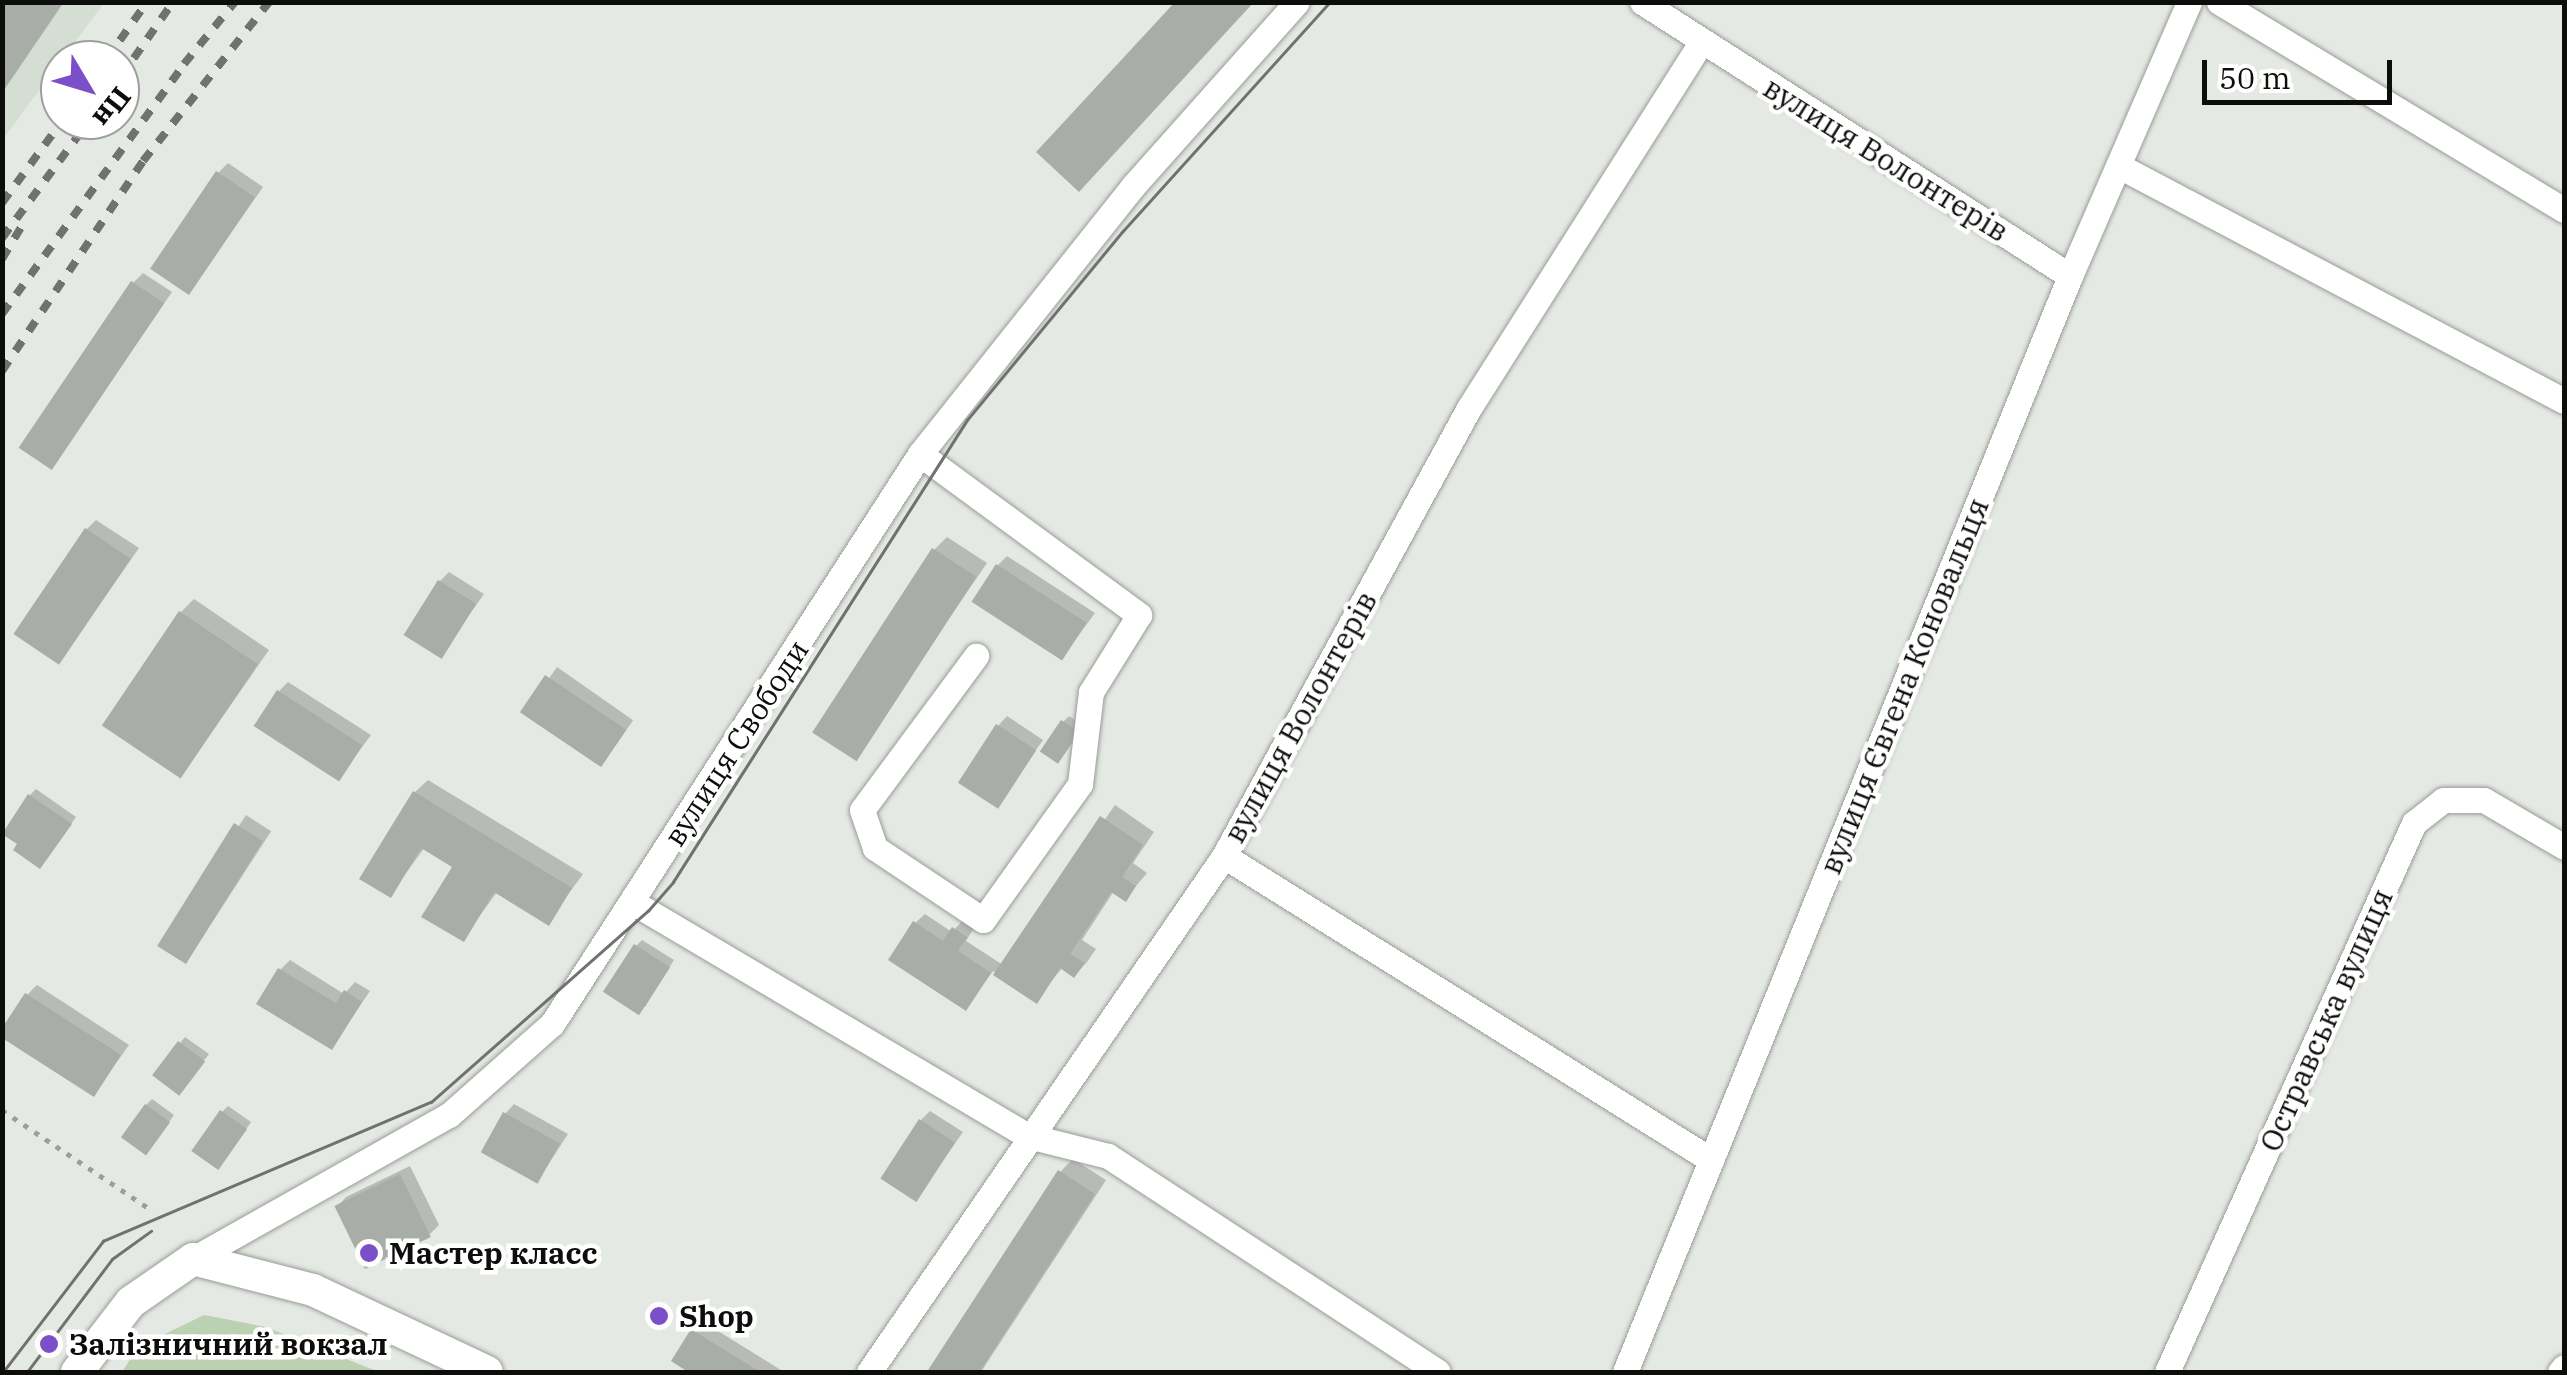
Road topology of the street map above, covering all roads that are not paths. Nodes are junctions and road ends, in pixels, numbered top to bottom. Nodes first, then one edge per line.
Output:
1 (1296, 2) edge
2 (1642, 2) edge
3 (2189, 2) edge
4 (2219, 2) edge
5 (1701, 42) junction
6 (2118, 166) junction
7 (2564, 210) edge
8 (2070, 276) junction
9 (2564, 401) edge
10 (920, 454) junction
11 (976, 656) dead end
12 (2564, 847) edge
13 (1224, 856) junction
14 (634, 903) junction
15 (1028, 1136) junction
16 (1711, 1160) junction
17 (194, 1259) junction
18 (77, 1372) edge
19 (488, 1372) edge
20 (869, 1372) edge
21 (1438, 1372) edge
22 (1625, 1372) edge
23 (2166, 1372) edge

1 - 10 street, вулиця Свободи
2 - 5 street, вулиця Волонтерів
3 - 6 street, вулиця Євгена Коновальця
4 - 7 street
5 - 8 street, вулиця Волонтерів
5 - 13 street, вулиця Волонтерів
6 - 8 street, вулиця Євгена Коновальця
6 - 9 street
8 - 16 street, вулиця Євгена Коновальця
10 - 11 street
10 - 14 street, вулиця Свободи
12 - 23 street, Остравська вулиця
13 - 15 street, вулиця Волонтерів
13 - 16 street
14 - 15 street
14 - 17 street, вулиця Свободи
15 - 20 street, вулиця Волонтерів
15 - 21 street
16 - 22 street, вулиця Євгена Коновальця
17 - 18 main road, вулиця Свободи
17 - 19 main road

